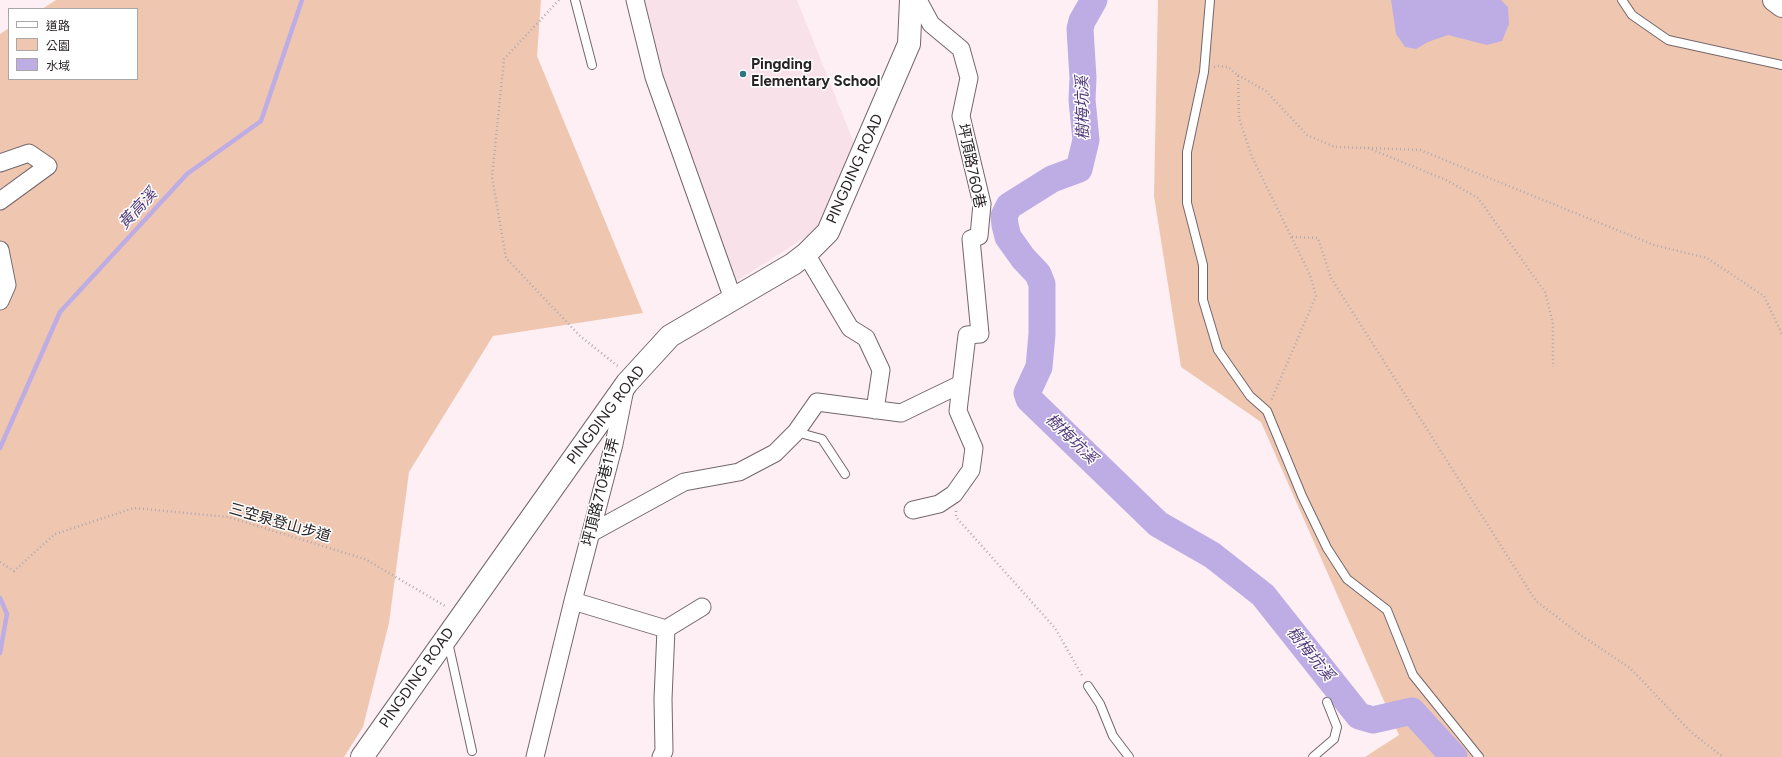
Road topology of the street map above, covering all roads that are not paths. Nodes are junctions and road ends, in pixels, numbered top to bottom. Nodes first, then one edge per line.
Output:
1 (575, 0) edge
2 (635, 0) edge
3 (911, 0) edge
4 (918, 0) edge
5 (1210, 0) edge
6 (1622, 0) edge
7 (1774, 0) edge
8 (1782, 6) edge
9 (592, 65) dead end
10 (1782, 65) edge
11 (0, 163) edge
12 (0, 201) edge
13 (0, 250) edge
14 (806, 254) junction
15 (733, 299) junction
16 (0, 301) edge
17 (629, 380) junction
18 (961, 384) junction
19 (875, 410) junction
20 (598, 422) junction
21 (796, 432) junction
22 (614, 444) junction
23 (844, 474) dead end
24 (913, 510) dead end
25 (591, 533) junction
26 (573, 600) junction
27 (702, 607) dead end
28 (666, 628) junction
29 (447, 635) junction
30 (1088, 686) road end
31 (1327, 702) dead end
32 (472, 751) dead end
33 (362, 757) edge
34 (535, 757) edge
35 (661, 757) edge
36 (1129, 757) edge
37 (1313, 757) edge
38 (1479, 757) edge

1 - 9 lane
2 - 15 street
3 - 14 street, PINGDING ROAD
4 - 18 street, 坪頂路760巷
5 - 38 lane
6 - 10 lane
7 - 8 street
11 - 12 street
13 - 16 street
14 - 15 street, PINGDING ROAD
14 - 19 street
15 - 17 street, PINGDING ROAD
17 - 20 street, PINGDING ROAD
17 - 22 street, 坪頂路710巷11弄
18 - 19 street
18 - 24 street, 坪頂路760巷
19 - 21 street
20 - 22 street
20 - 29 street, PINGDING ROAD
21 - 23 lane
21 - 25 street
22 - 25 street, 坪頂路710巷11弄
25 - 26 street, 坪頂路710巷11弄
26 - 28 street
26 - 34 street, 坪頂路710巷11弄
27 - 28 street
28 - 35 street
29 - 32 lane
29 - 33 street, PINGDING ROAD
30 - 36 lane
31 - 37 lane

